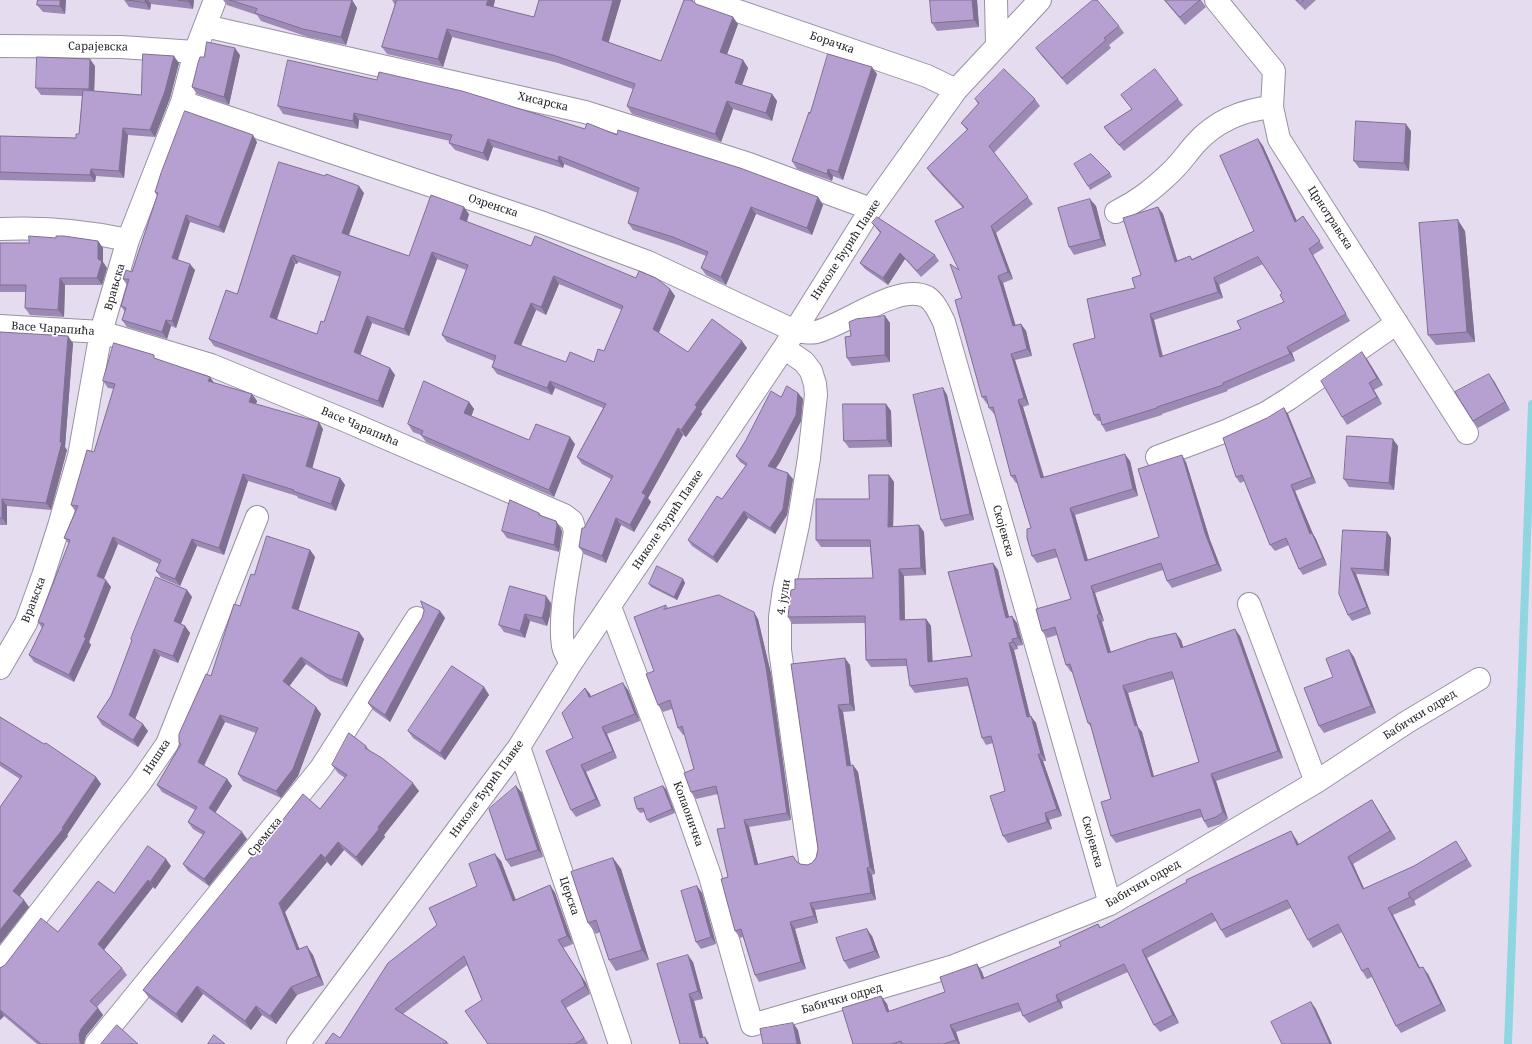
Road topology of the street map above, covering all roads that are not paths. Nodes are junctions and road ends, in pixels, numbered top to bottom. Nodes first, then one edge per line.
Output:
1 (215, 0) edge
2 (706, 0) edge
3 (996, 0) edge
4 (1040, 0) edge
5 (1216, 0) edge
6 (206, 26) junction
7 (997, 44) junction
8 (0, 46) edge
9 (195, 52) junction
10 (956, 90) junction
11 (182, 102) junction
12 (1272, 107) junction
13 (871, 210) junction
14 (1116, 212) dead end
15 (0, 229) edge
16 (128, 240) junction
17 (1397, 323) junction
18 (0, 326) edge
19 (101, 332) junction
20 (790, 339) junction
21 (1467, 432) dead end
22 (1157, 457) dead end
23 (257, 517) dead end
24 (1249, 604) dead end
25 (610, 607) junction
26 (416, 618) dead end
27 (571, 663) junction
28 (0, 668) edge
29 (1479, 679) dead end
30 (519, 747) junction
31 (1316, 782) junction
32 (810, 860) dead end
33 (1110, 904) junction
34 (0, 964) edge
35 (752, 1025) joint
36 (96, 1044) edge
37 (298, 1044) edge
38 (620, 1044) edge

1 - 6 street, Врањска
2 - 10 street, Борачка
3 - 7 street
4 - 7 street, Николе Ђурић Павке
5 - 12 street, Црнотравска
6 - 9 street, Врањска
6 - 13 street, Хисарска
7 - 10 street, Николе Ђурић Павке
8 - 9 street, Сарајевска
9 - 11 street, Врањска
10 - 13 street, Николе Ђурић Павке
11 - 16 street, Врањска
11 - 20 street, Озренска
12 - 14 street
12 - 17 street, Црнотравска
13 - 20 street, Николе Ђурић Павке
15 - 16 street
16 - 19 street, Врањска
17 - 21 street, Црнотравска
17 - 22 street
18 - 19 street, Васе Чарапића
19 - 27 street, Васе Чарапића
19 - 28 street, Врањска
20 - 25 street, Николе Ђурић Павке
20 - 32 street, 4. јули
20 - 33 street, Скојевска
23 - 34 street, Нишка
24 - 31 street
25 - 27 street, Николе Ђурић Павке
25 - 35 street, Копаоничка
26 - 36 street, Сремска
27 - 30 street, Николе Ђурић Павке
29 - 31 street, Бабички одред
30 - 37 street, Николе Ђурић Павке
30 - 38 street, Церска
31 - 33 street, Бабички одред
33 - 35 street, Бабички одред

